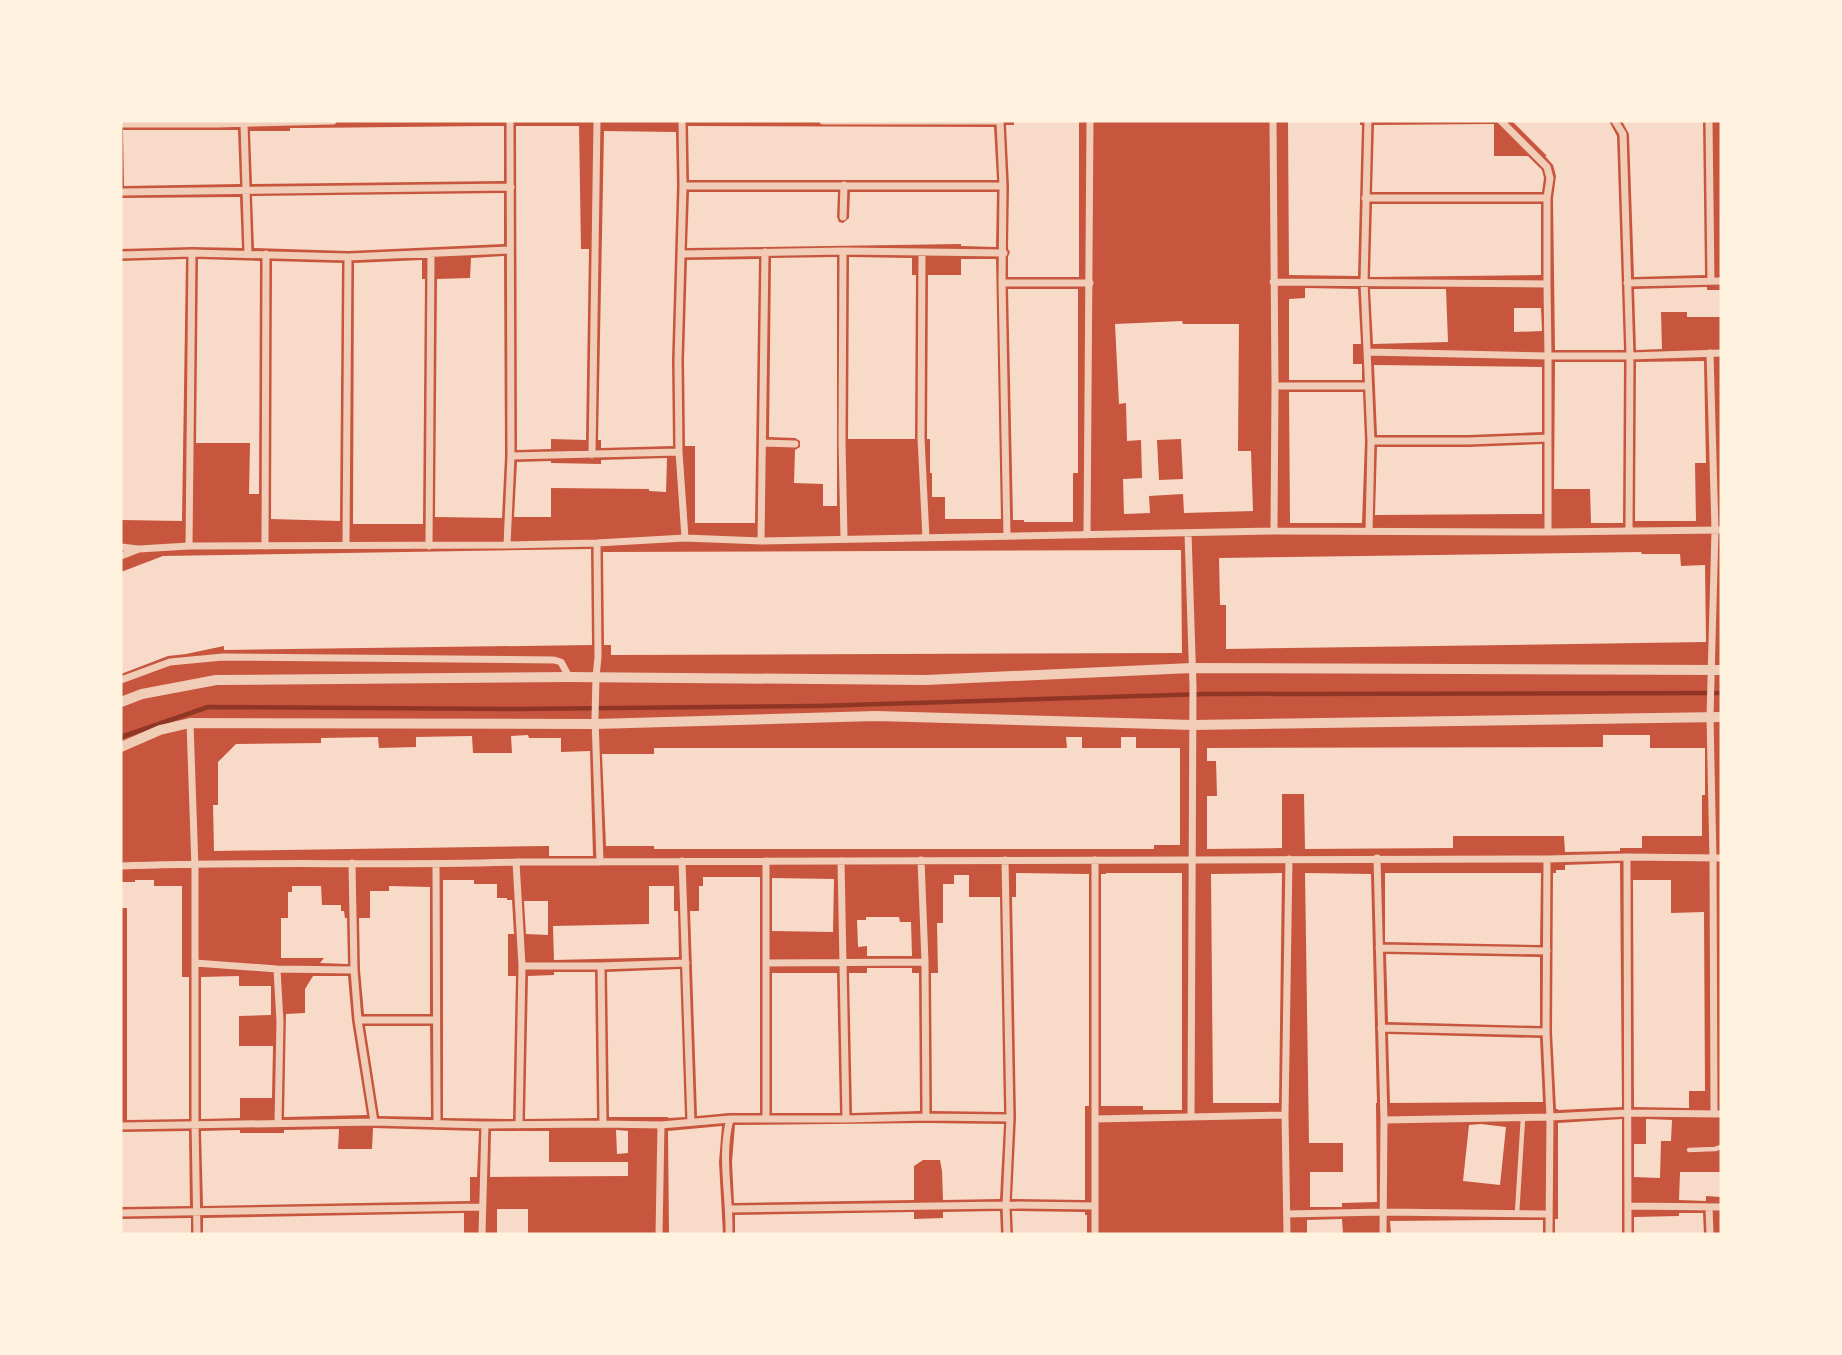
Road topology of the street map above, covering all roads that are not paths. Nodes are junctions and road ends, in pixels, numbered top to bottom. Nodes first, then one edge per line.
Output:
1 (333, 121) edge
2 (510, 121) edge
3 (597, 121) edge
4 (682, 121) edge
5 (823, 121) edge
6 (1000, 121) edge
7 (1090, 121) edge
8 (1273, 121) edge
9 (1368, 121) edge
10 (1501, 121) edge
11 (1615, 121) edge
12 (1709, 121) edge
13 (217, 123) edge
14 (121, 124) edge
15 (244, 124) junction
16 (844, 185) junction
17 (683, 186) junction
18 (1003, 186) junction
19 (512, 187) junction
20 (246, 191) junction
21 (121, 192) edge
22 (1365, 198) junction
23 (1548, 198) junction
24 (843, 217) dead end
25 (509, 250) junction
26 (842, 251) junction
27 (765, 252) junction
28 (922, 252) junction
29 (192, 253) junction
30 (1004, 253) junction
31 (248, 254) junction
32 (266, 254) junction
33 (682, 254) junction
34 (121, 255) edge
35 (431, 255) junction
36 (348, 257) junction
37 (1711, 281) junction
38 (1721, 281) edge
39 (1273, 282) junction
40 (1364, 282) junction
41 (1002, 283) junction
42 (1090, 283) junction
43 (1627, 283) junction
44 (1546, 284) junction
45 (1367, 352) junction
46 (1710, 353) junction
47 (1721, 353) edge
48 (1548, 356) junction
49 (1630, 356) junction
50 (1275, 386) junction
51 (1367, 386) junction
52 (1548, 438) junction
53 (1371, 441) junction
54 (763, 443) junction
55 (795, 444) dead end
56 (679, 452) junction
57 (592, 455) junction
58 (511, 456) junction
59 (1629, 530) junction
60 (1718, 530) edge
61 (1273, 531) junction
62 (1369, 531) junction
63 (1548, 532) junction
64 (1188, 533) junction
65 (1087, 535) junction
66 (1007, 536) junction
67 (685, 538) junction
68 (844, 538) junction
69 (926, 538) junction
70 (761, 541) junction
71 (597, 543) junction
72 (346, 545) junction
73 (429, 545) junction
74 (507, 545) junction
75 (189, 546) junction
76 (265, 546) junction
77 (121, 547) edge
78 (138, 549) junction
79 (121, 556) edge
80 (1192, 668) junction
81 (1715, 673) edge
82 (569, 677) junction
83 (121, 680) edge
84 (596, 680) junction
85 (121, 702) edge
86 (1714, 715) edge
87 (595, 721) junction
88 (1193, 721) junction
89 (190, 723) junction
90 (121, 747) edge
91 (1627, 857) junction
92 (1377, 858) junction
93 (1717, 858) edge
94 (1192, 859) junction
95 (1289, 859) junction
96 (1547, 859) junction
97 (921, 860) junction
98 (1005, 860) junction
99 (1095, 860) junction
100 (681, 861) junction
101 (766, 861) junction
102 (841, 861) junction
103 (516, 862) junction
104 (600, 862) junction
105 (195, 863) junction
106 (352, 863) junction
107 (436, 864) junction
108 (121, 866) edge
109 (1380, 948) junction
110 (1547, 951) junction
111 (844, 962) junction
112 (925, 962) junction
113 (195, 963) junction
114 (685, 963) junction
115 (766, 963) junction
116 (522, 966) junction
117 (601, 966) junction
118 (278, 969) junction
119 (354, 970) junction
120 (358, 1020) junction
121 (436, 1020) junction
122 (1381, 1028) junction
123 (1546, 1032) junction
124 (1627, 1113) junction
125 (1717, 1114) edge
126 (1285, 1115) junction
127 (926, 1116) junction
128 (1549, 1116) junction
129 (1191, 1117) junction
130 (1523, 1117) junction
131 (1010, 1118) junction
132 (730, 1119) junction
133 (765, 1119) junction
134 (846, 1119) junction
135 (1096, 1119) junction
136 (1384, 1120) junction
137 (278, 1122) junction
138 (374, 1122) junction
139 (691, 1122) junction
140 (195, 1124) junction
141 (437, 1124) junction
142 (603, 1124) junction
143 (485, 1125) junction
144 (519, 1125) junction
145 (661, 1125) junction
146 (121, 1126) edge
147 (1721, 1147) edge
148 (1689, 1150) dead end
149 (1006, 1205) junction
150 (1095, 1206) junction
151 (1628, 1206) junction
152 (482, 1207) junction
153 (1709, 1207) junction
154 (1721, 1207) edge
155 (730, 1209) junction
156 (197, 1212) junction
157 (1384, 1212) junction
158 (121, 1213) edge
159 (1517, 1213) junction
160 (1287, 1214) junction
161 (1548, 1214) junction
162 (197, 1234) edge
163 (482, 1234) edge
164 (659, 1234) edge
165 (729, 1234) edge
166 (1007, 1234) edge
167 (1096, 1234) edge
168 (1287, 1234) edge
169 (1383, 1234) edge
170 (1549, 1234) edge
171 (1628, 1234) edge
172 (1710, 1234) edge

1 - 15 street
2 - 19 street
3 - 57 street
4 - 17 street
5 - 6 street
6 - 18 street
7 - 42 street
8 - 39 street
9 - 22 street
10 - 23 street
11 - 43 street
12 - 37 street
13 - 14 street
13 - 15 street
15 - 20 street
16 - 17 street
16 - 18 street
16 - 24 street
17 - 33 street
18 - 30 street
19 - 20 street
19 - 25 street
20 - 21 street
20 - 31 street
22 - 23 street
22 - 40 street
23 - 44 street
25 - 35 street
25 - 58 street
26 - 27 street
26 - 28 street
26 - 68 street
27 - 33 street
27 - 54 street
28 - 30 street
28 - 69 street
29 - 31 street
29 - 34 street
29 - 75 street
30 - 41 street
31 - 32 street
32 - 36 street
32 - 76 street
33 - 56 street
35 - 36 street
35 - 73 street
36 - 72 street
37 - 38 street
37 - 43 street
39 - 40 street
39 - 50 street
40 - 44 street
40 - 45 street
41 - 42 street
41 - 66 street
42 - 65 street
43 - 49 street
44 - 48 street
45 - 48 street
45 - 51 street
46 - 47 street
46 - 49 street
46 - 60 street
48 - 49 street
48 - 52 street
49 - 59 street
50 - 51 street
50 - 61 street
51 - 53 street
52 - 53 street
52 - 63 street
53 - 62 street
54 - 55 street
54 - 70 street
56 - 57 street
56 - 67 street
57 - 58 street
58 - 74 street
59 - 60 street
59 - 63 street
60 - 81 street
61 - 62 street
61 - 64 street
62 - 63 street
64 - 65 street
64 - 80 street
65 - 66 street
66 - 69 street
67 - 70 street
67 - 71 street
68 - 69 street
68 - 70 street
71 - 74 street
71 - 84 street
72 - 73 street
72 - 76 street
73 - 74 street
75 - 76 street
75 - 78 street
77 - 78 street
78 - 79 street
80 - 81 street
80 - 84 street
80 - 88 street
81 - 86 street
82 - 83 street
82 - 84 street
82 - 85 street
84 - 87 street
86 - 88 street
86 - 93 street
87 - 88 street
87 - 89 street
87 - 104 street
88 - 94 street
89 - 90 street
89 - 105 street
91 - 93 street
91 - 96 street
91 - 124 street
92 - 95 street
92 - 96 street
92 - 109 street
93 - 125 street
94 - 95 street
94 - 99 street
94 - 129 street
95 - 126 street
96 - 110 street
97 - 98 street
97 - 102 street
97 - 112 street
98 - 99 street
98 - 131 street
99 - 135 street
100 - 101 street
100 - 104 street
100 - 114 street
101 - 102 street
101 - 115 street
102 - 111 street
103 - 104 street
103 - 107 street
103 - 116 street
105 - 106 street
105 - 108 street
105 - 113 street
106 - 107 street
106 - 119 street
107 - 121 street
109 - 110 street
109 - 122 street
110 - 123 street
111 - 112 street
111 - 115 street
111 - 134 street
112 - 127 street
113 - 118 street
113 - 140 street
114 - 117 street
114 - 139 street
115 - 133 street
116 - 117 street
116 - 144 street
117 - 142 street
118 - 119 street
118 - 137 street
119 - 120 street
120 - 121 street
120 - 138 street
121 - 141 street
122 - 123 street
122 - 136 street
123 - 128 street
124 - 125 street
124 - 128 street
124 - 151 street
126 - 129 street
126 - 160 street
127 - 131 street
127 - 134 street
128 - 130 street
128 - 161 street
129 - 135 street
130 - 136 street
130 - 159 lane
131 - 149 street
132 - 133 street
132 - 139 street
132 - 155 street
133 - 134 street
135 - 150 street
136 - 157 street
137 - 138 street
137 - 140 street
138 - 141 street
139 - 145 street
140 - 146 street
140 - 156 street
141 - 143 street
142 - 144 street
142 - 145 street
143 - 144 street
143 - 152 street
145 - 164 street
147 - 148 lane
149 - 150 street
149 - 155 street
149 - 166 street
150 - 167 street
151 - 153 street
151 - 171 street
152 - 156 street
152 - 163 street
153 - 154 street
153 - 172 street
155 - 165 street
156 - 158 street
156 - 162 street
157 - 159 street
157 - 160 street
157 - 169 street
159 - 161 street
160 - 168 street
161 - 170 street

